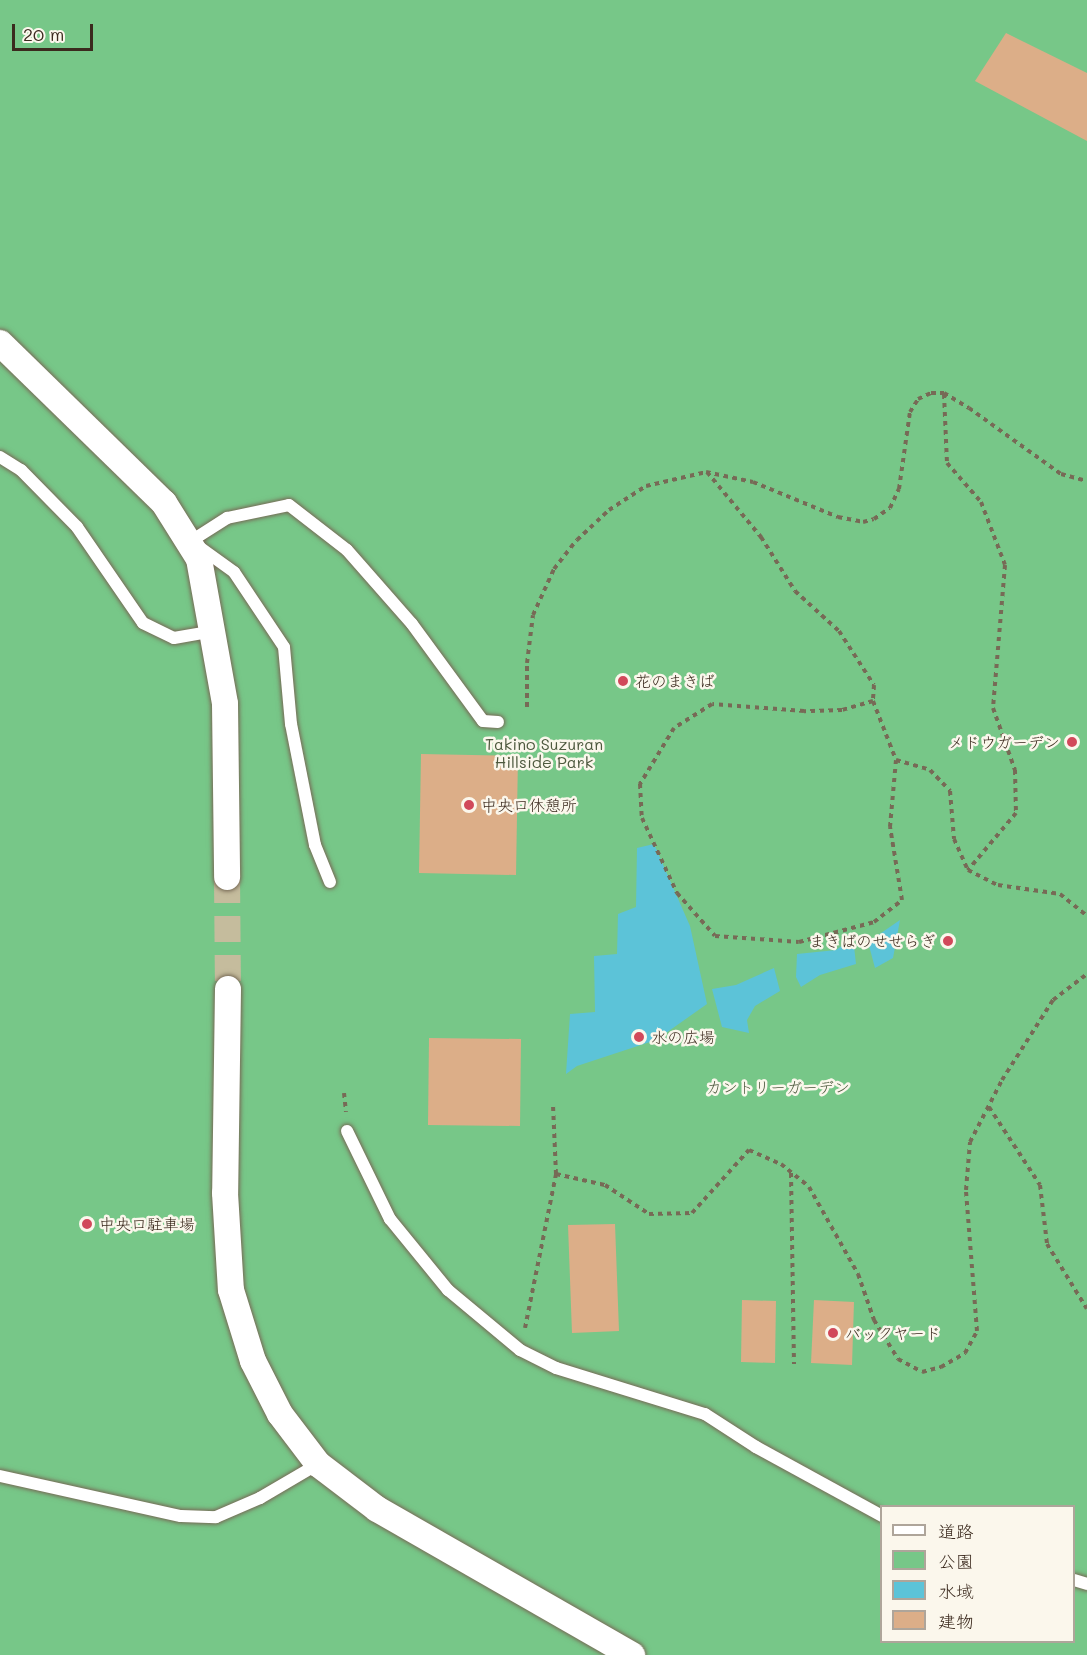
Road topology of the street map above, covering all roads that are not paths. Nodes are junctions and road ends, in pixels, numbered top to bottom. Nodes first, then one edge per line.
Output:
1 (0, 343) edge
2 (0, 457) edge
3 (191, 541) junction
4 (213, 631) junction
5 (498, 722) dead end
6 (227, 877) tunnel mouth
7 (330, 882) dead end
8 (228, 989) tunnel mouth
9 (347, 1131) dead end
10 (318, 1464) junction
11 (0, 1476) edge
12 (880, 1515) edge
13 (632, 1655) edge

1 - 3 street
2 - 4 lane
3 - 4 street
3 - 5 lane
3 - 7 lane
4 - 6 street
8 - 10 street
9 - 12 lane
10 - 11 lane
10 - 13 street

